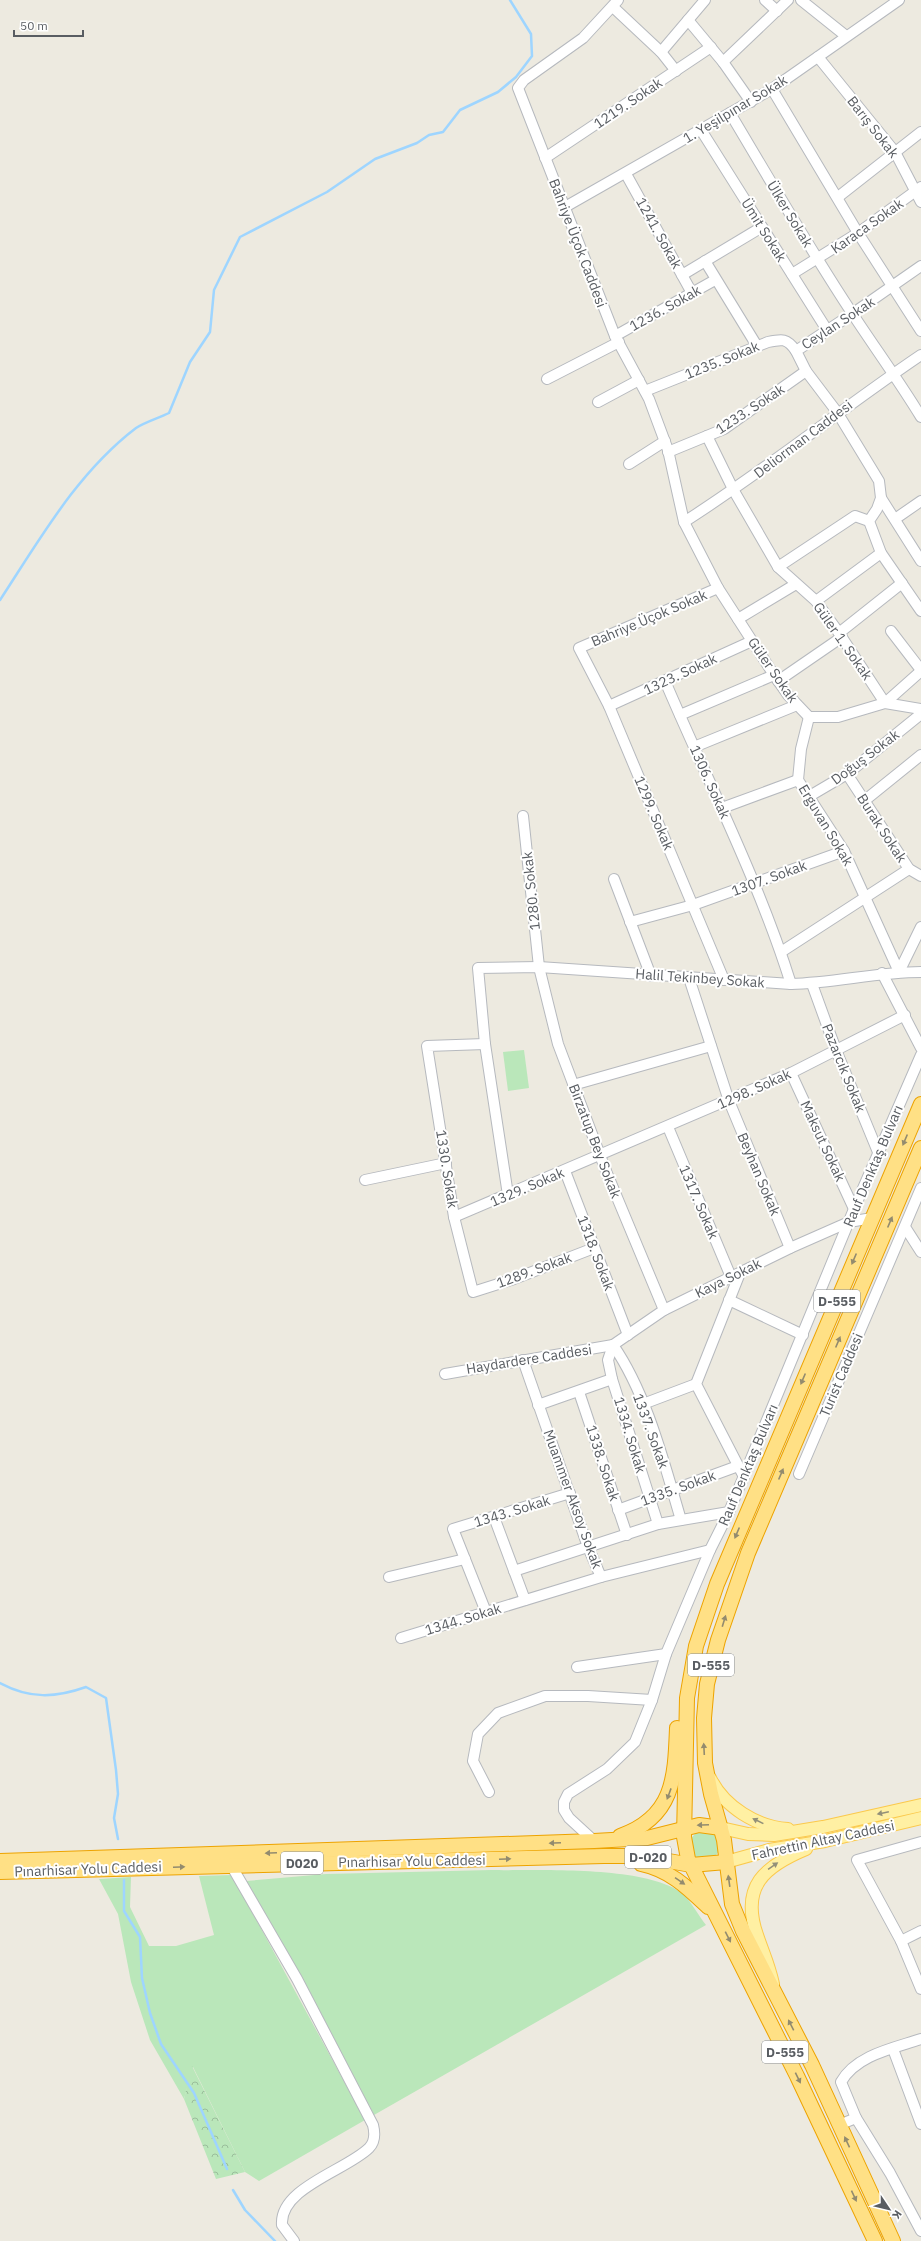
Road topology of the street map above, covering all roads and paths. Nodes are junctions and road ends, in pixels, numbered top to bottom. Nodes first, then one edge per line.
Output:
1 (705, 0) edge
2 (765, 0) edge
3 (788, 0) edge
4 (801, 0) edge
5 (899, 0) edge
6 (616, 3) edge
7 (777, 11) junction
8 (688, 20) junction
9 (846, 36) junction
10 (711, 47) junction
11 (661, 52) junction
12 (818, 57) junction
13 (723, 62) junction
14 (676, 71) junction
15 (772, 89) junction
16 (751, 102) junction
17 (730, 114) junction
18 (701, 130) junction
19 (921, 132) edge
20 (895, 152) junction
21 (545, 158) junction
22 (626, 174) junction
23 (918, 190) edge
24 (838, 197) junction
25 (921, 202) edge
26 (565, 208) junction
27 (762, 227) junction
28 (858, 233) junction
29 (818, 260) junction
30 (705, 261) junction
31 (921, 266) edge
32 (792, 274) junction
33 (682, 275) junction
34 (715, 280) junction
35 (894, 286) junction
36 (692, 293) junction
37 (852, 314) junction
38 (827, 330) junction
39 (921, 331) edge
40 (617, 339) junction
41 (757, 346) junction
42 (796, 351) junction
43 (921, 355) edge
44 (806, 371) junction
45 (894, 373) junction
46 (547, 379) dead end
47 (639, 380) junction
48 (645, 391) junction
49 (598, 402) dead end
50 (837, 412) junction
51 (921, 417) edge
52 (707, 436) junction
53 (665, 441) junction
54 (668, 452) junction
55 (629, 464) dead end
56 (734, 491) junction
57 (881, 498) junction
58 (921, 501) edge
59 (895, 520) junction
60 (869, 521) junction
61 (684, 522) junction
62 (880, 553) junction
63 (921, 561) edge
64 (778, 567) junction
65 (902, 583) junction
66 (796, 584) junction
67 (718, 588) junction
68 (816, 601) junction
69 (921, 611) edge
70 (738, 619) junction
71 (891, 631) dead end
72 (841, 635) junction
73 (752, 641) junction
74 (579, 648) joint
75 (921, 670) edge
76 (776, 678) junction
77 (665, 681) junction
78 (885, 703) junction
79 (798, 705) junction
80 (609, 706) junction
81 (921, 709) edge
82 (921, 714) edge
83 (680, 715) junction
84 (809, 717) junction
85 (694, 747) junction
86 (921, 755) edge
87 (847, 774) junction
88 (798, 780) junction
89 (808, 797) junction
90 (864, 800) junction
91 (722, 808) junction
92 (523, 816) dead end
93 (844, 851) junction
94 (909, 869) junction
95 (921, 876) edge
96 (614, 879) dead end
97 (755, 883) junction
98 (866, 898) junction
99 (693, 905) junction
100 (630, 922) junction
101 (921, 927) edge
102 (781, 952) junction
103 (540, 967) junction
104 (899, 972) junction
105 (921, 972) edge
106 (882, 973) junction
107 (651, 976) junction
108 (690, 978) junction
109 (724, 980) junction
110 (791, 984) junction
111 (812, 984) junction
112 (904, 1015) junction
113 (485, 1044) junction
114 (711, 1046) junction
115 (921, 1048) edge
116 (836, 1050) junction
117 (921, 1055) edge
118 (791, 1073) junction
119 (573, 1086) junction
120 (728, 1101) junction
121 (921, 1104) edge
122 (668, 1127) junction
123 (921, 1148) edge
124 (878, 1152) junction
125 (600, 1156) junction
126 (446, 1163) junction
127 (565, 1170) junction
128 (366, 1180) dead end
129 (921, 1188) edge
130 (508, 1195) junction
131 (900, 1198) junction
132 (918, 1202) edge
133 (854, 1209) junction
134 (454, 1218) junction
135 (872, 1218) junction
136 (849, 1222) junction
137 (905, 1227) junction
138 (594, 1248) junction
139 (790, 1248) junction
140 (921, 1252) edge
141 (735, 1275) junction
142 (473, 1292) joint
143 (729, 1300) junction
144 (664, 1310) junction
145 (628, 1335) junction
146 (804, 1336) junction
147 (613, 1345) junction
148 (522, 1360) junction
149 (445, 1374) dead end
150 (612, 1379) junction
151 (696, 1384) junction
152 (579, 1392) junction
153 (817, 1392) junction
154 (832, 1398) junction
155 (643, 1404) junction
156 (538, 1405) junction
157 (738, 1466) junction
158 (799, 1474) dead end
159 (743, 1478) junction
160 (672, 1490) junction
161 (570, 1493) junction
162 (753, 1497) junction
163 (650, 1498) junction
164 (618, 1510) junction
165 (729, 1512) junction
166 (494, 1517) junction
167 (681, 1520) junction
168 (658, 1524) junction
169 (626, 1535) junction
170 (588, 1547) junction
171 (710, 1550) junction
172 (465, 1559) junction
173 (514, 1571) junction
174 (389, 1577) dead end
175 (602, 1578) junction
176 (525, 1600) junction
177 (486, 1612) junction
178 (401, 1638) dead end
179 (696, 1646) junction
180 (666, 1654) junction
181 (577, 1667) dead end
182 (652, 1700) junction
183 (706, 1771) junction
184 (489, 1792) dead end
185 (921, 1805) edge
186 (921, 1818) edge
187 (823, 1827) junction
188 (721, 1828) junction
189 (684, 1829) junction
190 (594, 1841) junction
191 (825, 1841) junction
192 (921, 1842) edge
193 (604, 1856) junction
194 (0, 1861) edge
195 (726, 1862) junction
196 (231, 1865) junction
197 (691, 1865) junction
198 (0, 1872) edge
199 (718, 1917) junction
200 (921, 1931) edge
201 (901, 1941) junction
202 (921, 1989) edge
203 (775, 1992) junction
204 (921, 2039) edge
205 (893, 2049) junction
206 (856, 2118) junction
207 (921, 2124) edge
208 (839, 2125) junction
209 (921, 2231) edge
210 (294, 2241) edge
211 (875, 2241) edge
212 (894, 2241) edge

1 - 8 street
2 - 7 street
3 - 7 street
4 - 9 street
5 - 9 street, 1. Yeşilpınar Sokak
6 - 11 street
6 - 21 street, Bahriye Üçok Caddesi
7 - 13 street
8 - 10 street
8 - 11 street
9 - 12 street, 1. Yeşilpınar Sokak
10 - 13 street
10 - 14 street, 1219. Sokak
11 - 14 street
12 - 15 street, 1. Yeşilpınar Sokak
12 - 20 street, Barış Sokak
13 - 16 street
14 - 21 street, 1219. Sokak
15 - 16 street, 1. Yeşilpınar Sokak
15 - 24 street
16 - 17 street, 1. Yeşilpınar Sokak
17 - 18 street, 1. Yeşilpınar Sokak
17 - 29 street, Ülker Sokak
18 - 22 street, 1. Yeşilpınar Sokak
18 - 27 street, Ümit Sokak
19 - 20 street
20 - 23 street, Barış Sokak
20 - 24 street
21 - 26 street, Bahriye Üçok Caddesi
22 - 26 street, 1. Yeşilpınar Sokak
22 - 33 street, 1241. Sokak
23 - 25 street, Barış Sokak
23 - 28 street, Karaca Sokak
24 - 28 street
26 - 40 street, Bahriye Üçok Caddesi
27 - 30 street
27 - 32 street, Ümit Sokak
28 - 29 street, Karaca Sokak
28 - 35 street
29 - 32 street, Karaca Sokak
29 - 37 street, Ülker Sokak
30 - 33 street
30 - 34 street
31 - 35 street, Ceylan Sokak
32 - 38 street, Ümit Sokak
33 - 36 street, 1241. Sokak
34 - 36 street, 1236. Sokak
34 - 41 street
35 - 37 street, Ceylan Sokak
35 - 39 street
36 - 40 street, 1236. Sokak
37 - 38 street, Ceylan Sokak
37 - 45 street, Ülker Sokak
38 - 42 street, Ceylan Sokak
40 - 46 street, 1236. Sokak
40 - 47 street, Bahriye Üçok Caddesi
41 - 42 street, 1235. Sokak
41 - 48 street, 1235. Sokak
42 - 44 street, Ceylan Sokak
43 - 45 street, Deliorman Caddesi
44 - 50 street, Ceylan Sokak
44 - 52 street, 1233. Sokak
45 - 50 street, Deliorman Caddesi
45 - 51 street, Ülker Sokak
47 - 48 street, Bahriye Üçok Caddesi
47 - 49 street
48 - 53 street, Bahriye Üçok Caddesi
50 - 56 street, Deliorman Caddesi
50 - 57 street, Ceylan Sokak
52 - 54 street, 1233. Sokak
52 - 56 street, Güler 1. Sokak
53 - 54 street, Bahriye Üçok Caddesi
53 - 55 street
54 - 61 street, Bahriye Üçok Caddesi
56 - 61 street, Deliorman Caddesi
56 - 64 street, Güler 1. Sokak
57 - 59 street
57 - 60 street
58 - 59 street
59 - 63 street
60 - 62 street
60 - 64 street
61 - 67 street, Güler Sokak
62 - 65 street
62 - 68 street
64 - 66 street, Güler 1. Sokak
65 - 69 street
65 - 72 street
66 - 68 street, Güler 1. Sokak
66 - 70 street
67 - 70 street, Güler Sokak
67 - 74 street, Bahriye Üçok Sokak
68 - 72 street, Güler 1. Sokak
70 - 73 street, Güler Sokak
71 - 75 street
72 - 76 street
72 - 78 street, Güler 1. Sokak
73 - 76 street, Güler Sokak
73 - 77 street, 1323. Sokak
74 - 80 street, 1299. Sokak
75 - 78 street
76 - 79 street, Güler Sokak
76 - 83 street
77 - 80 street, 1323. Sokak
77 - 83 street, 1306. Sokak
78 - 81 street
78 - 84 street
79 - 84 street, Güler Sokak
79 - 85 street
80 - 99 street, 1299. Sokak
82 - 87 street, Doğuş Sokak
83 - 85 street, 1306. Sokak
84 - 88 street, Erguvan Sokak
85 - 91 street, 1306. Sokak
86 - 90 street
87 - 89 street, Doğuş Sokak
87 - 90 street, Burak Sokak
88 - 89 street, Erguvan Sokak
88 - 91 street
89 - 93 street, Erguvan Sokak
90 - 94 street, Burak Sokak
91 - 97 street, 1306. Sokak
92 - 103 street, 1280. Sokak
93 - 97 street, 1307. Sokak
93 - 98 street, Erguvan Sokak
94 - 95 street, Burak Sokak
94 - 98 street
96 - 100 street
97 - 99 street, 1307. Sokak
97 - 102 street
98 - 102 street
98 - 104 street, Erguvan Sokak
99 - 100 street, 1307. Sokak
99 - 109 street, 1299. Sokak
100 - 107 street
101 - 104 street
102 - 110 street
103 - 107 street, Halil Tekinbey Sokak
103 - 113 street, Halil Tekinbey Sokak
103 - 119 street, Birzatup Bey Sokak
104 - 105 street, Halil Tekinbey Sokak
104 - 106 street, Halil Tekinbey Sokak
106 - 111 street, Halil Tekinbey Sokak
106 - 112 street
107 - 108 street, Halil Tekinbey Sokak
108 - 109 street, Halil Tekinbey Sokak
108 - 114 street, Beyhan Sokak
109 - 110 street, Halil Tekinbey Sokak
110 - 111 street, Halil Tekinbey Sokak
111 - 116 street, Pazarcık Sokak
112 - 115 street
112 - 116 street, 1298. Sokak
113 - 126 street, 1330. Sokak
113 - 130 street
114 - 119 street
114 - 120 street, Beyhan Sokak
116 - 118 street, 1298. Sokak
116 - 124 street, Pazarcık Sokak
117 - 124 street, Rauf Denktaş Bulvarı
118 - 120 street, 1298. Sokak
118 - 133 street, Maksut Sokak
119 - 125 street, Birzatup Bey Sokak
120 - 122 street, 1298. Sokak
120 - 139 street, Beyhan Sokak
121 -> 135 highway, Rauf Denktaş Bulvarı / D-555
122 - 125 street, 1298. Sokak
122 - 141 street, 1317. Sokak
123 - 131 highway, D-555
124 - 133 street, Rauf Denktaş Bulvarı
125 - 127 street, 1329. Sokak
125 - 144 street, Birzatup Bey Sokak
126 - 128 street
126 - 134 street, 1330. Sokak
127 - 130 street, 1329. Sokak
127 - 138 street, 1318. Sokak
129 - 132 street, Turist Caddesi
130 - 134 street, 1329. Sokak
131 - 132 street
153 -> 131 highway, D-555
132 - 137 street, Turist Caddesi
133 - 136 street, Rauf Denktaş Bulvarı
134 - 142 street, 1330. Sokak
135 - 136 street, Kaya Sokak
135 -> 162 highway, Rauf Denktaş Bulvarı / D-555
136 - 139 street, Kaya Sokak
136 - 146 street, Rauf Denktaş Bulvarı
137 - 140 street
137 - 154 street, Turist Caddesi
138 - 142 street, 1289. Sokak
138 - 145 street, 1318. Sokak
139 - 141 street, Kaya Sokak
141 - 143 street
141 - 144 street, Kaya Sokak
143 - 146 street
143 - 151 street
144 - 145 street, Kaya Sokak
145 - 147 street, Kaya Sokak
146 - 159 street, Rauf Denktaş Bulvarı
147 - 148 street, Haydardere Caddesi
147 - 150 street, 1334. Sokak
147 - 155 street, 1337. Sokak
148 - 149 street, Haydardere Caddesi
148 - 156 street, Muammer Aksoy Sokak
150 - 152 street
150 - 163 street, 1334. Sokak
151 - 155 street
151 - 157 street
152 - 156 street
152 - 164 street, 1338. Sokak
153 - 154 street
183 -> 153 highway, D-555
154 - 158 street, Turist Caddesi
155 - 160 street, 1337. Sokak
156 - 161 street, Muammer Aksoy Sokak
157 - 159 street
157 - 160 street, 1335. Sokak
159 - 162 street
159 - 165 street, Rauf Denktaş Bulvarı
160 - 163 street, 1335. Sokak
160 - 167 street, 1337. Sokak
161 - 166 street, 1343. Sokak
161 - 170 street, Muammer Aksoy Sokak
162 -> 179 highway, Rauf Denktaş Bulvarı / D-555
163 - 164 street, 1335. Sokak
163 - 168 street, 1334. Sokak
164 - 169 street, 1338. Sokak
165 - 167 street
165 - 171 street, Rauf Denktaş Bulvarı
166 - 172 street, 1343. Sokak
166 - 173 street
167 - 168 street
168 - 169 street
169 - 170 street
170 - 173 street
170 - 175 street, Muammer Aksoy Sokak
171 - 175 street, Muammer Aksoy Sokak
171 - 180 street, Rauf Denktaş Bulvarı
172 - 174 street
172 - 177 street
173 - 176 street
175 - 176 street, 1344. Sokak
176 - 177 street, 1344. Sokak
177 - 178 street, 1344. Sokak
179 - 189 highway, Rauf Denktaş Bulvarı / D-555
179 -> 190 highway
180 - 181 street
180 - 182 street, Rauf Denktaş Bulvarı
182 - 184 street
182 - 190 street, Rauf Denktaş Bulvarı
187 -> 183 main road
183 - 188 highway, D-555
185 -> 187 main road, Fahrettin Altay Caddesi
186 - 191 main road, Fahrettin Altay Caddesi
187 - 188 main road, Fahrettin Altay Caddesi
188 -> 189 highway, Pınarhisar Yolu Caddesi
188 - 195 highway, D-555
189 - 190 highway, Pınarhisar Yolu Caddesi
189 - 197 highway, D-555
190 -> 194 highway, Pınarhisar Yolu Caddesi / D020
191 - 195 main road, Fahrettin Altay Caddesi
203 -> 191 main road
192 - 201 street
196 -> 193 highway, Pınarhisar Yolu Caddesi / D020
193 - 197 highway, Pınarhisar Yolu Caddesi / D-020
193 -> 199 highway
195 - 197 highway, Pınarhisar Yolu Caddesi / D-020
203 -> 195 highway, D-555
198 -> 196 highway, Pınarhisar Yolu Caddesi / D020
196 - 210 street
197 - 199 highway, D-555
199 -> 211 highway, D-555
200 - 201 street
201 - 202 street
208 -> 203 highway, D-555
204 - 205 street
205 - 206 street
205 - 207 street
206 - 208 street
206 - 209 street
212 -> 208 highway, D-555

